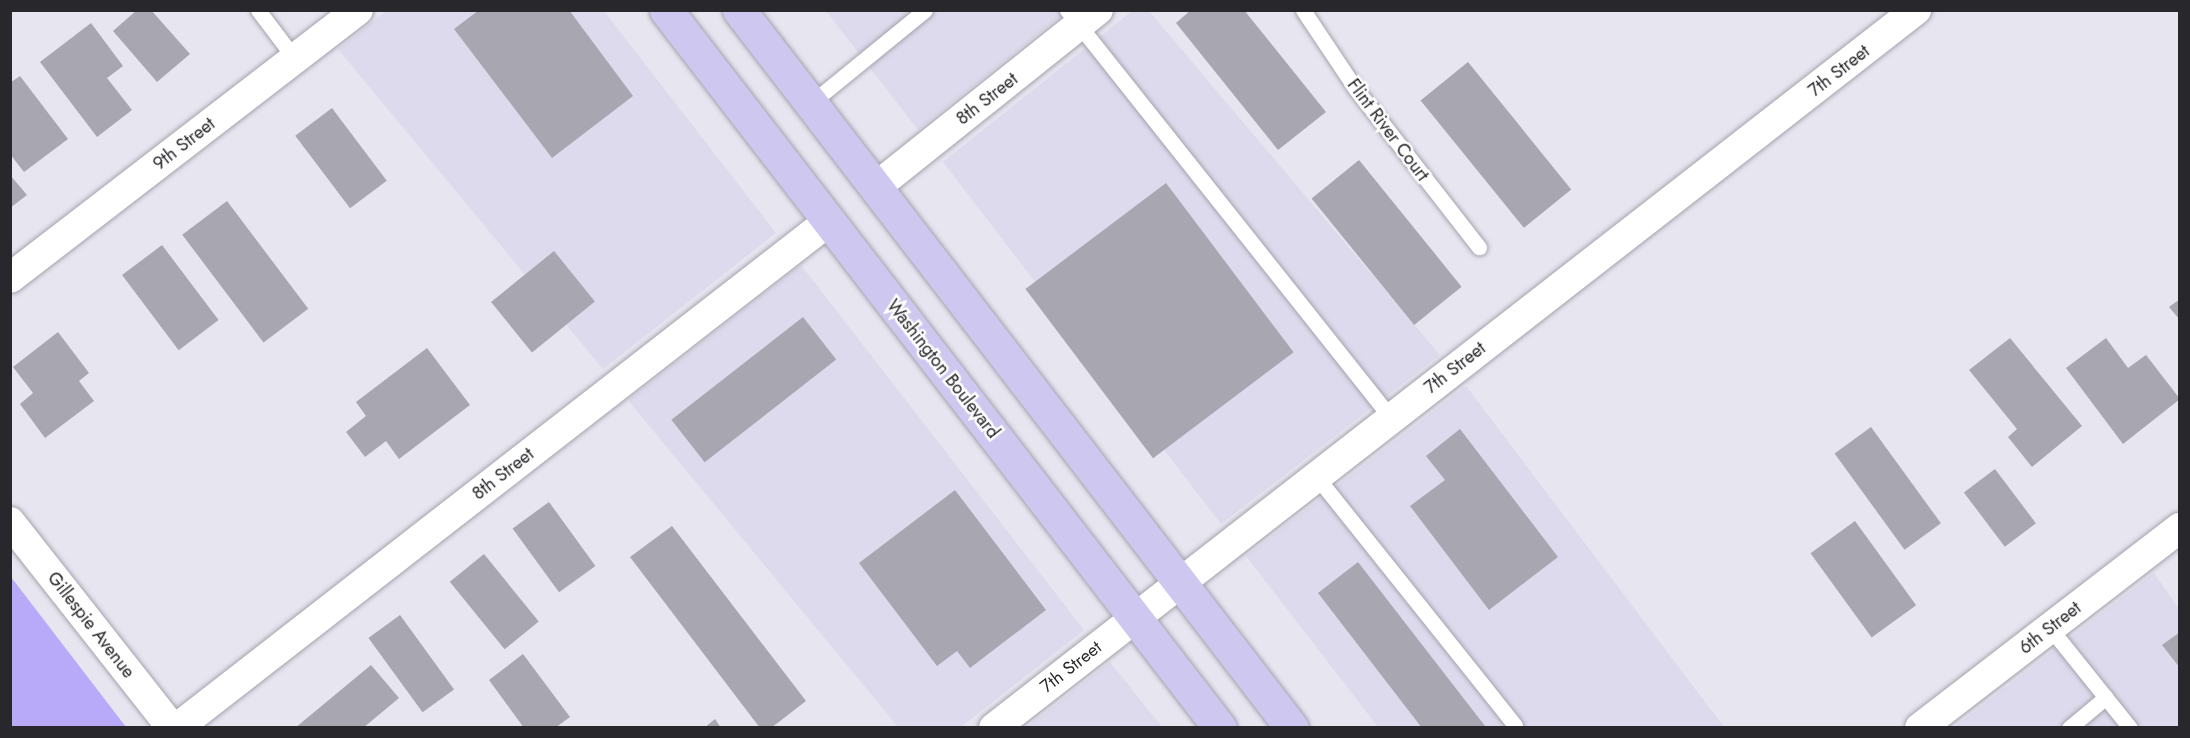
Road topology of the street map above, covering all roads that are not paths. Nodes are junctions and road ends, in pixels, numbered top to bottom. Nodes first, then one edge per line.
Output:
1 (258, 10) edge
2 (358, 10) edge
3 (666, 10) edge
4 (739, 10) edge
5 (925, 10) edge
6 (1303, 10) edge
7 (1916, 10) edge
8 (1081, 16) edge
9 (295, 59) junction
10 (810, 103) junction
11 (876, 187) junction
12 (829, 221) junction
13 (1479, 247) dead end
14 (10, 278) edge
15 (1391, 418) junction
16 (1316, 476) junction
17 (10, 522) edge
18 (2180, 528) edge
19 (1182, 582) junction
20 (1136, 617) junction
21 (2050, 628) junction
22 (2106, 697) junction
23 (1514, 727) edge
24 (172, 728) edge
25 (177, 728) edge
26 (994, 728) edge
27 (1220, 728) edge
28 (1292, 728) edge
29 (1920, 728) edge
30 (2069, 728) edge
31 (2130, 728) edge

1 - 9 lane
2 - 9 street, 9th Street
3 - 12 main road, Washington Boulevard
4 - 10 main road
5 - 10 lane
6 - 13 lane, Flint River Court
7 - 15 street, 7th Street
8 - 11 street, 8th Street
8 - 15 lane
9 - 14 street, 9th Street
10 - 11 main road
11 - 19 main road
12 - 20 main road, Washington Boulevard
12 - 25 street, 8th Street
15 - 16 street, 7th Street
16 - 19 street, 7th Street
16 - 23 lane
17 - 24 street, Gillespie Avenue
18 - 21 street, 6th Street
19 - 20 street, 7th Street
19 - 28 main road
20 - 26 street, 7th Street
20 - 27 main road, Washington Boulevard
21 - 22 lane
21 - 29 street, 6th Street
22 - 30 lane
22 - 31 lane

